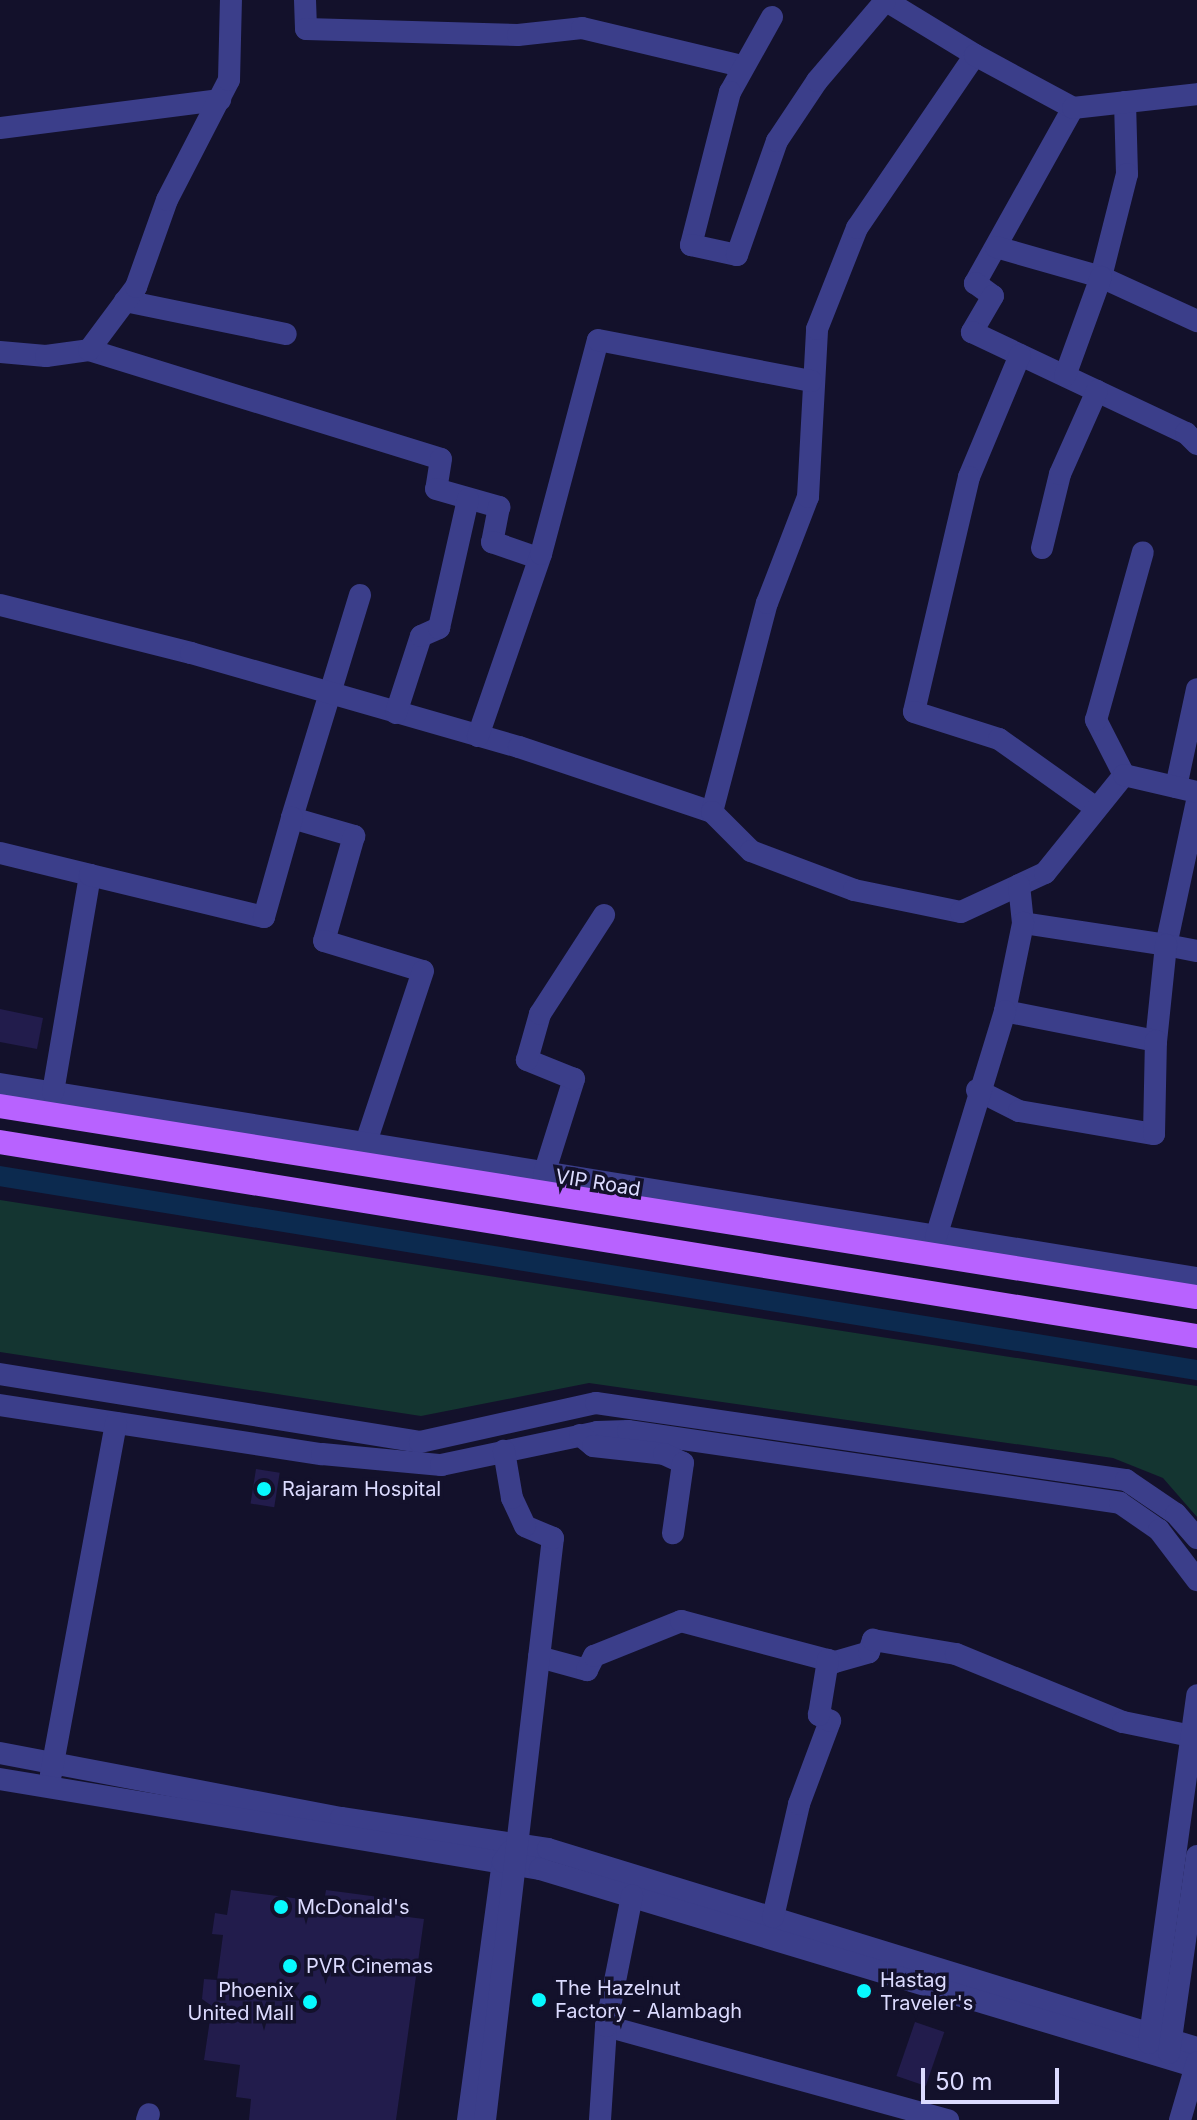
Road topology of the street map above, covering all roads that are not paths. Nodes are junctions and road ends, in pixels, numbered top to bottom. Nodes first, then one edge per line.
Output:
1 (231, 0) edge
2 (305, 0) edge
3 (885, 0) edge
4 (772, 17) dead end
5 (975, 55) junction
6 (741, 66) junction
7 (1197, 94) edge
8 (220, 100) junction
9 (1125, 102) junction
10 (1073, 108) junction
11 (0, 128) edge
12 (996, 247) junction
13 (1101, 277) junction
14 (125, 301) junction
15 (1197, 321) edge
16 (286, 334) dead end
17 (89, 350) junction
18 (0, 352) edge
19 (1020, 355) junction
20 (1065, 376) junction
21 (811, 381) junction
22 (1097, 391) junction
23 (1197, 444) edge
24 (468, 499) junction
25 (1042, 548) dead end
26 (1143, 552) dead end
27 (538, 558) junction
28 (360, 595) dead end
29 (0, 605) edge
30 (1197, 689) edge
31 (331, 695) junction
32 (396, 713) junction
33 (478, 736) junction
34 (1124, 775) junction
35 (1187, 790) edge
36 (1197, 801) edge
37 (1096, 808) junction
38 (712, 812) junction
39 (292, 818) junction
40 (0, 853) edge
41 (90, 875) junction
42 (1019, 885) junction
43 (604, 915) dead end
44 (1023, 923) junction
45 (1166, 945) junction
46 (1197, 951) edge
47 (1005, 1011) junction
48 (1156, 1041) junction
49 (0, 1084) edge
50 (977, 1090) junction
51 (53, 1092) junction
52 (0, 1106) edge
53 (0, 1142) edge
54 (365, 1145) junction
55 (544, 1174) junction
56 (636, 1198) junction
57 (936, 1237) junction
58 (1197, 1278) edge
59 (1197, 1297) edge
60 (1197, 1336) edge
61 (0, 1374) edge
62 (0, 1405) edge
63 (550, 1416) junction
64 (116, 1423) junction
65 (580, 1435) junction
66 (554, 1441) junction
67 (504, 1451) junction
68 (673, 1533) dead end
69 (1197, 1538) edge
70 (1197, 1580) edge
71 (539, 1657) junction
72 (828, 1660) junction
73 (1197, 1695) edge
74 (1191, 1736) junction
75 (0, 1753) edge
76 (52, 1763) junction
77 (0, 1779) edge
78 (48, 1787) junction
79 (1188, 1824) edge
80 (1197, 1856) edge
81 (513, 1857) junction
82 (632, 1896) junction
83 (773, 1917) junction
84 (606, 2026) junction
85 (1159, 2045) junction
86 (1197, 2061) edge
87 (918, 2115) edge
88 (468, 2120) edge
89 (485, 2120) edge
90 (600, 2120) edge
91 (948, 2120) edge
92 (1180, 2120) edge

1 - 8 street
2 - 6 street
3 - 5 street
3 - 6 street
4 - 6 street
5 - 10 street
5 - 21 street
7 - 9 street
8 - 11 street
8 - 14 street
9 - 10 street
9 - 13 street
10 - 12 street
12 - 13 street
12 - 19 street
13 - 15 street
13 - 20 street
14 - 16 street
14 - 17 street
17 - 18 street
17 - 24 street
19 - 20 street
19 - 37 street
20 - 22 street
21 - 27 street
21 - 38 street
22 - 23 street
22 - 25 street
24 - 27 street
24 - 32 street
26 - 34 street
27 - 33 street
28 - 31 street
29 - 31 street
30 - 35 street
31 - 32 street
31 - 39 street
32 - 33 street
33 - 38 street
34 - 35 street
34 - 37 street
36 - 45 street
37 - 42 street
38 - 42 street
39 - 41 street
39 - 54 street
40 - 41 street
41 - 51 street
42 - 44 street
43 - 55 street
44 - 45 street
44 - 47 street
45 - 46 street
45 - 48 street
47 - 48 street
47 - 50 street
48 - 50 street
49 - 51 street, VIP Road
50 - 57 street
51 - 54 street, VIP Road
52 - 56 main road, VIP Road
53 - 60 main road
54 - 55 street, VIP Road
55 - 56 street, VIP Road
56 - 57 street, VIP Road
56 - 59 main road, VIP Road
57 - 58 street, VIP Road
61 - 63 street
62 - 64 street
63 - 66 street
63 - 69 street
64 - 67 street
64 - 76 street
65 - 66 street
65 - 68 street
65 - 70 street
66 - 67 street
67 - 71 street
71 - 72 street
71 - 81 street
72 - 74 street
72 - 83 street
73 - 74 street
74 - 79 street
75 - 76 street
76 - 78 street
76 - 81 street
77 - 78 street
78 - 81 street
79 - 85 street
80 - 85 street
81 - 82 street
81 - 83 street
81 - 88 street
81 - 89 street
82 - 84 street
82 - 85 street
83 - 85 street
84 - 87 street
84 - 90 street
85 - 86 street
86 - 92 street
87 - 91 street

